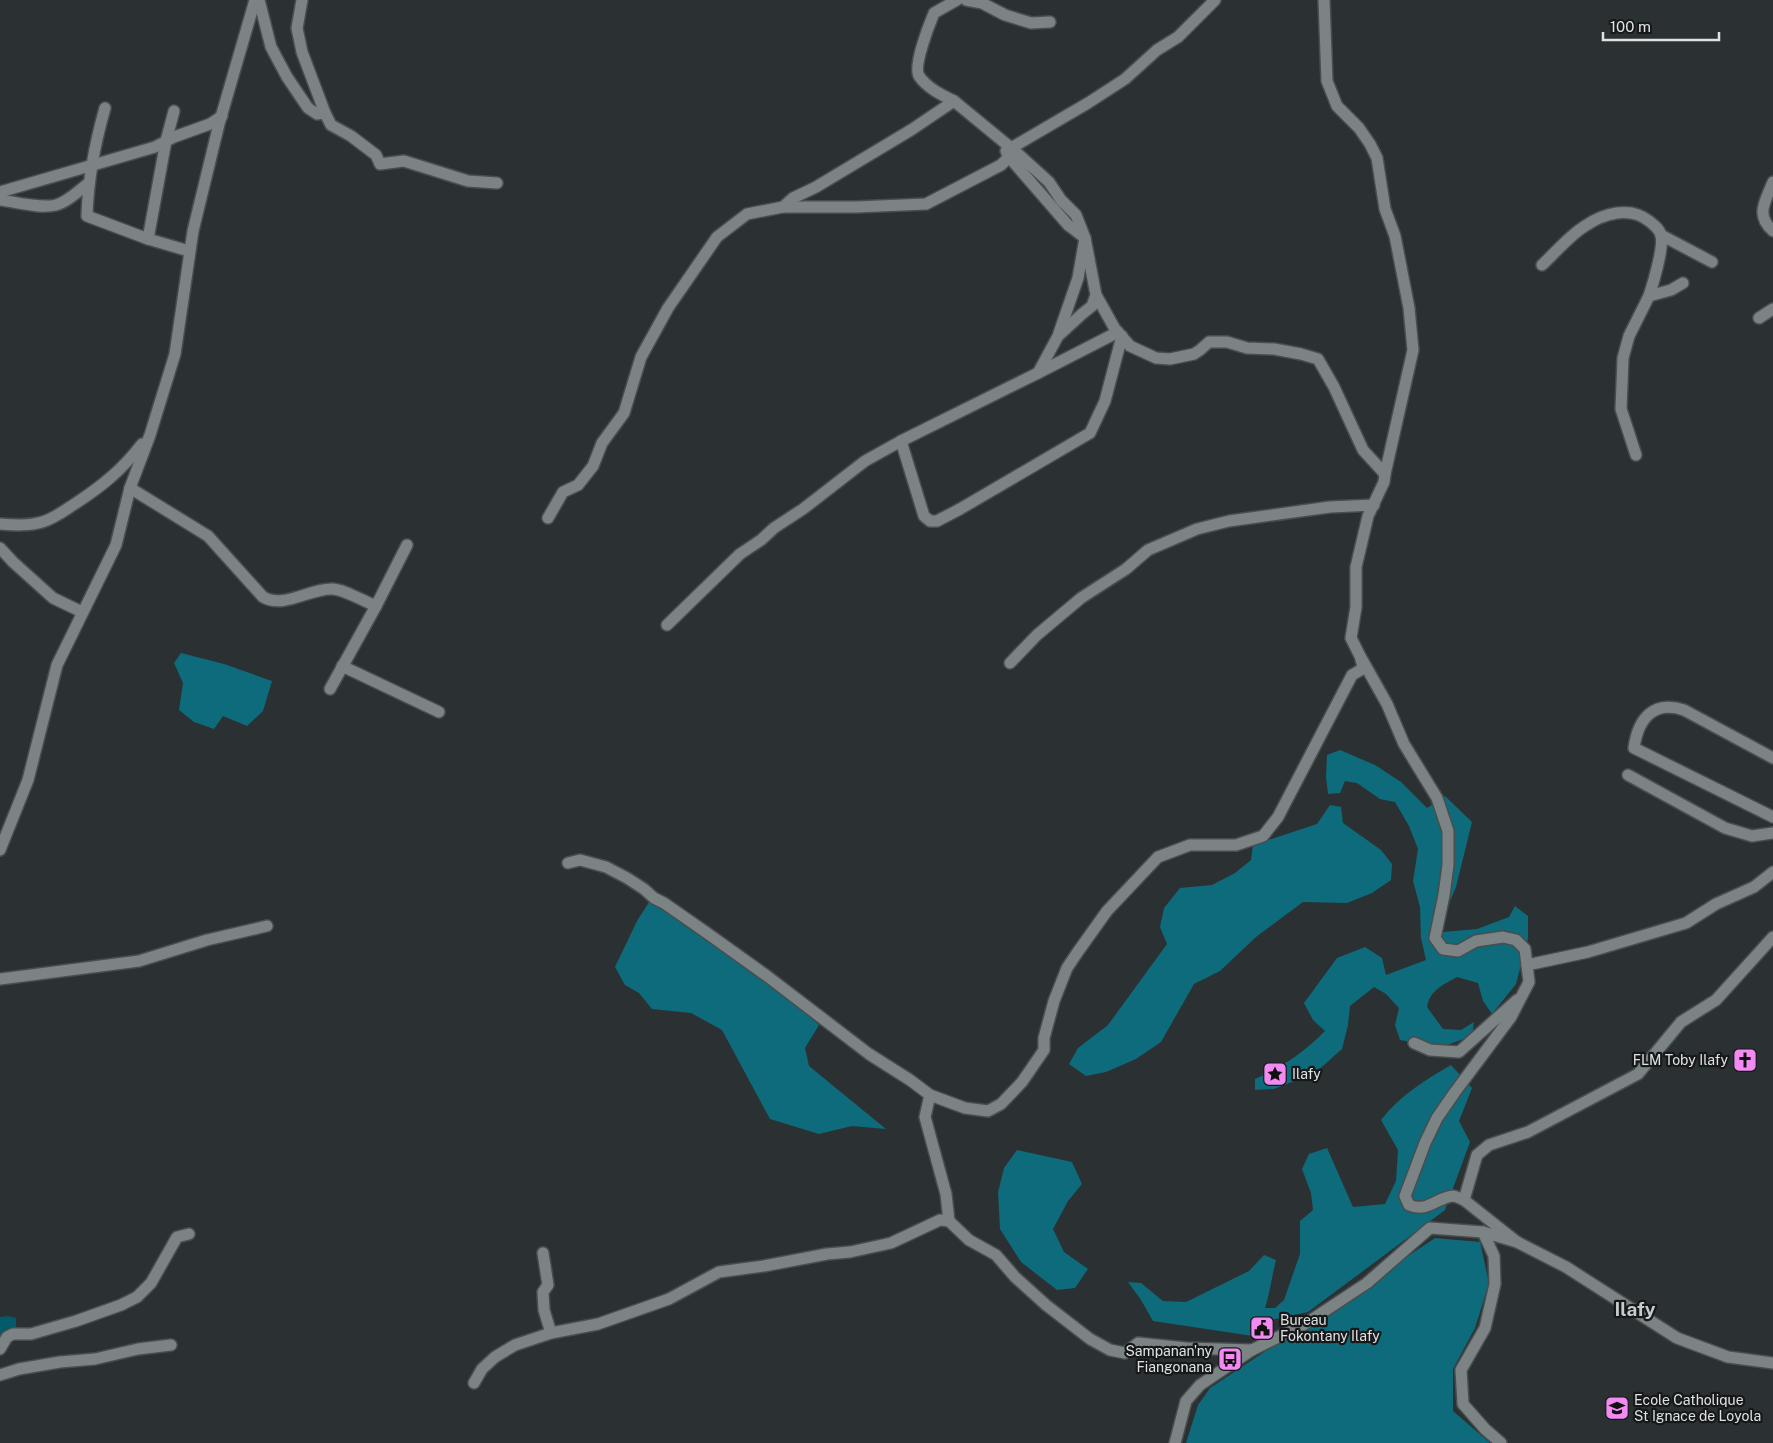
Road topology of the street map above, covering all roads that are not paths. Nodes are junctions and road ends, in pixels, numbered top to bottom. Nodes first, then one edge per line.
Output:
1 (257, 0) edge
2 (302, 0) edge
3 (957, 0) edge
4 (966, 0) edge
5 (1215, 0) edge
6 (1324, 0) edge
7 (1050, 22) dead end
8 (954, 101) junction
9 (105, 108) dead end
10 (174, 111) dead end
11 (325, 114) junction
12 (222, 116) junction
13 (166, 141) junction
14 (1010, 153) junction
15 (92, 166) junction
16 (1773, 182) edge
17 (89, 183) junction
18 (497, 183) dead end
19 (0, 192) edge
20 (0, 200) edge
21 (783, 206) junction
22 (1773, 231) edge
23 (1661, 235) junction
24 (1085, 238) junction
25 (148, 239) junction
26 (189, 252) junction
27 (1712, 262) dead end
28 (1542, 265) dead end
29 (1683, 283) dead end
30 (1096, 294) junction
31 (1649, 296) junction
32 (1773, 309) edge
33 (1759, 318) dead end
34 (1120, 334) junction
35 (1058, 336) junction
36 (1038, 373) junction
37 (150, 435) junction
38 (902, 441) junction
39 (1636, 455) dead end
40 (1385, 474) junction
41 (130, 488) junction
42 (1374, 505) junction
43 (548, 518) dead end
44 (0, 524) edge
45 (407, 545) dead end
46 (0, 548) edge
47 (376, 606) junction
48 (82, 612) junction
49 (667, 625) dead end
50 (1360, 656) junction
51 (1010, 663) dead end
52 (342, 666) junction
53 (330, 689) dead end
54 (439, 712) dead end
55 (1773, 758) edge
56 (1628, 775) dead end
57 (1773, 817) edge
58 (1773, 833) edge
59 (0, 850) edge
60 (568, 863) dead end
61 (1773, 872) edge
62 (267, 926) dead end
63 (1773, 937) edge
64 (1527, 965) junction
65 (0, 979) edge
66 (1524, 993) junction
67 (1414, 1043) dead end
68 (930, 1095) junction
69 (1464, 1200) junction
70 (949, 1221) junction
71 (1483, 1232) junction
72 (189, 1234) dead end
73 (1517, 1242) junction
74 (543, 1253) dead end
75 (551, 1333) junction
76 (171, 1345) dead end
77 (0, 1349) edge
78 (1252, 1350) junction
79 (1773, 1363) edge
80 (0, 1375) edge
81 (474, 1383) dead end
82 (1175, 1443) edge
83 (1501, 1443) edge

1 - 11 street
1 - 12 street
2 - 11 street
3 - 8 street
4 - 7 street
5 - 14 street
6 - 40 street
8 - 14 street
8 - 21 street
9 - 15 street
10 - 13 street
11 - 18 street
12 - 13 street
12 - 26 street
13 - 15 street
13 - 25 street
14 - 21 street
14 - 24 street
15 - 17 street
15 - 19 street
16 - 22 street
17 - 20 street
17 - 25 street
21 - 43 street
23 - 27 street
23 - 28 street
23 - 31 street
24 - 30 street
24 - 35 street
25 - 26 street
26 - 37 street
29 - 31 street
30 - 34 street
30 - 35 street
31 - 39 street
32 - 33 street
34 - 36 street
34 - 38 street
34 - 40 street
35 - 36 street
36 - 38 street
37 - 41 street
37 - 44 street
38 - 49 street
40 - 42 street
41 - 47 street
41 - 48 street
42 - 50 street
42 - 51 street
45 - 47 street
46 - 48 street
47 - 52 street
48 - 59 street
50 - 64 street
50 - 68 street
52 - 53 street
52 - 54 street
55 - 57 street
56 - 58 street
60 - 68 street
61 - 64 street
62 - 65 street
63 - 69 street
64 - 66 street
66 - 67 street
66 - 69 street
68 - 70 street
69 - 73 street
70 - 75 street
70 - 78 street
71 - 73 street
71 - 78 street
71 - 83 street
72 - 77 street
73 - 79 street
74 - 75 street
75 - 81 street
76 - 80 street
78 - 82 street

